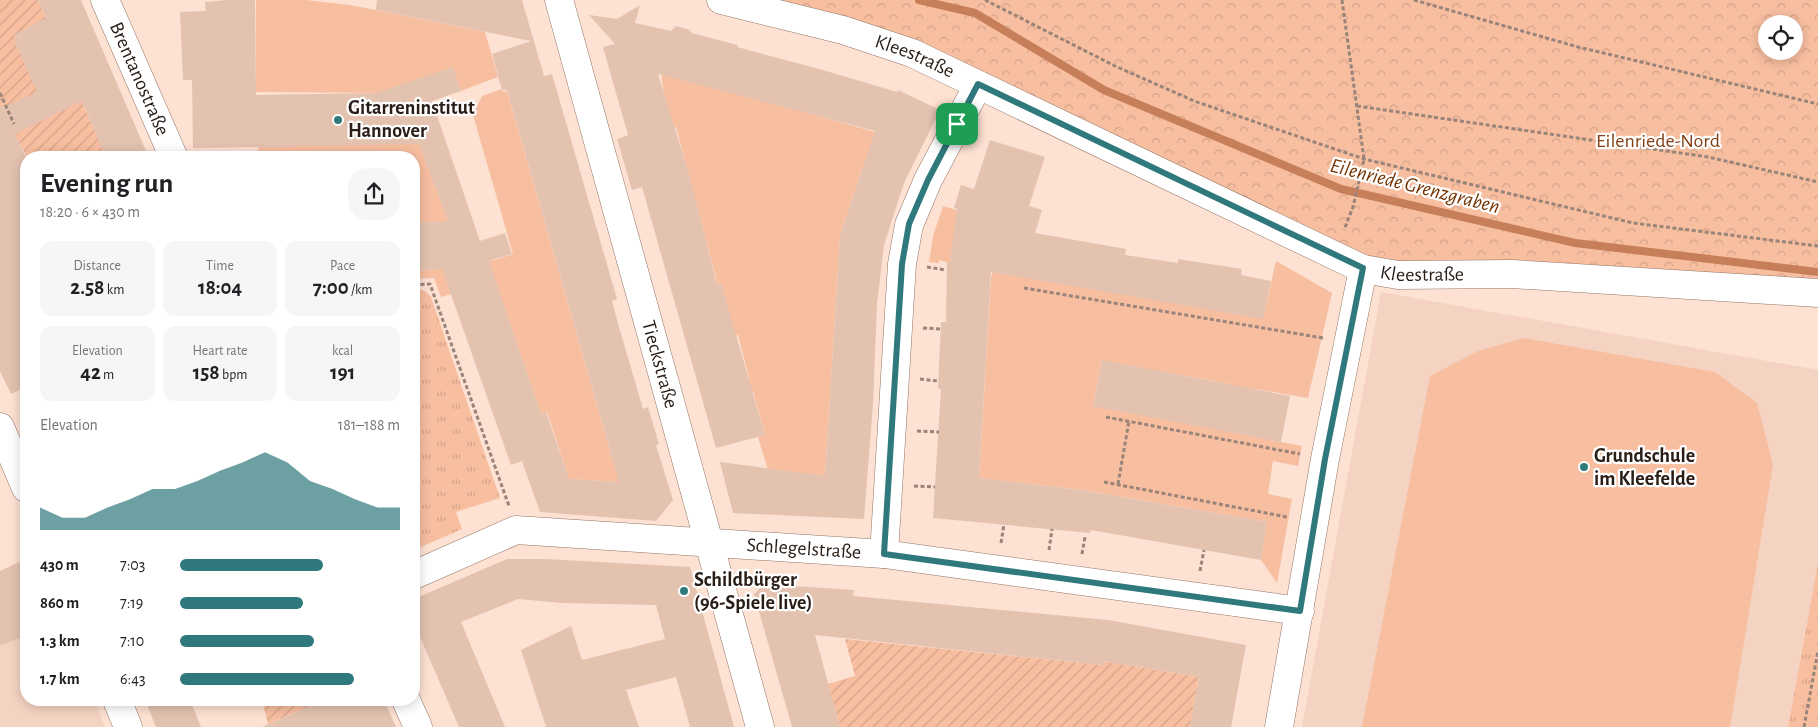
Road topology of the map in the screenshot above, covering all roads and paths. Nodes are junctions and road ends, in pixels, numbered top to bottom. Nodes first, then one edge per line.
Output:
1 (105, 0) edge
2 (559, 0) edge
3 (721, 0) edge
4 (985, 0) edge
5 (1342, 0) edge
6 (1414, 0) edge
7 (978, 84) junction
8 (0, 93) edge
9 (1818, 104) edge
10 (1358, 106) junction
11 (14, 124) dead end
12 (171, 151) edge
13 (1364, 159) junction
14 (1818, 182) edge
15 (1353, 207) dead end
16 (1818, 246) edge
17 (1363, 268) junction
18 (420, 285) edge
19 (1024, 288) dead end
20 (1818, 294) edge
21 (1348, 342) junction
22 (1106, 417) dead end
23 (1129, 422) junction
24 (0, 427) edge
25 (1325, 459) junction
26 (20, 474) edge
27 (1104, 482) dead end
28 (1118, 484) junction
29 (1314, 522) junction
30 (516, 530) junction
31 (711, 545) junction
32 (884, 554) junction
33 (420, 572) edge
34 (1300, 611) junction
35 (1818, 651) edge
36 (119, 706) edge
37 (409, 706) edge
38 (128, 727) edge
39 (418, 727) edge
40 (760, 727) edge
41 (1279, 727) edge
42 (1804, 727) edge

1 - 12 street, Brentanostraße
2 - 31 street, Tieckstraße
3 - 7 street, Kleestraße
4 - 13 path
5 - 10 path
6 - 9 path
7 - 17 street, Kleestraße
7 - 32 street
8 - 11 path
10 - 13 path
10 - 14 path
13 - 15 path
13 - 16 path
17 - 20 street, Kleestraße
17 - 21 street
18 - 30 path
19 - 21 path
21 - 25 street
22 - 23 path
23 - 25 path
23 - 28 path
24 - 26 street
25 - 29 street
27 - 28 path
28 - 29 path
29 - 34 street
30 - 31 street, Schlegelstraße
30 - 33 street
31 - 32 street, Schlegelstraße
31 - 40 street, Tieckstraße
32 - 34 street, Schlegelstraße
34 - 41 street
35 - 42 path
36 - 38 street
37 - 39 street

